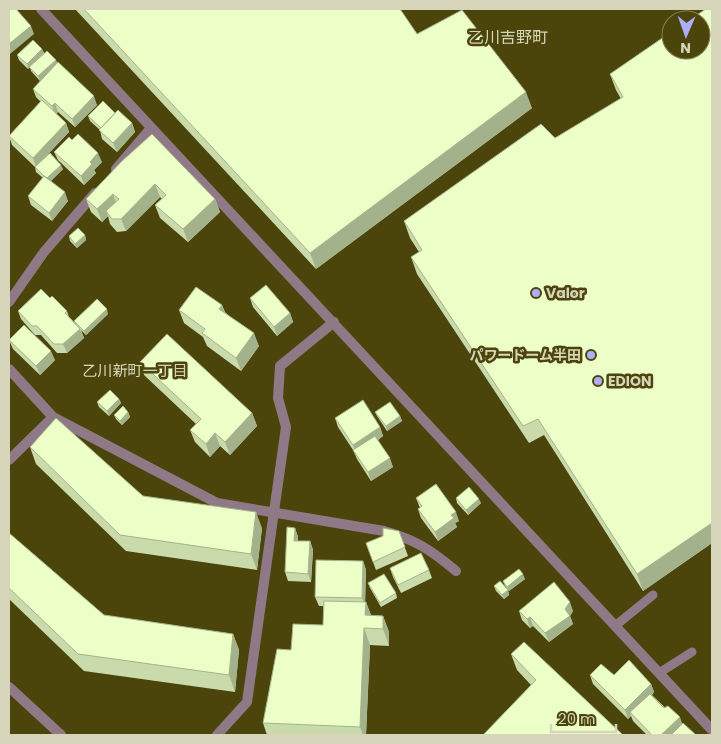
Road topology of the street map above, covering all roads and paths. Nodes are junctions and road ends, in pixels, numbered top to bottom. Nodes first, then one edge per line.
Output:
1 (41, 9) edge
2 (151, 128) junction
3 (9, 302) edge
4 (334, 322) junction
5 (9, 369) edge
6 (53, 418) junction
7 (9, 460) edge
8 (275, 512) junction
9 (456, 571) dead end
10 (653, 595) dead end
11 (615, 626) junction
12 (692, 652) dead end
13 (659, 672) junction
14 (9, 687) edge
15 (712, 730) edge
16 (61, 735) edge
17 (218, 735) edge

1 - 2 street
2 - 3 street
2 - 4 street
4 - 8 street
4 - 11 street
5 - 6 street
6 - 7 street
6 - 8 street
8 - 9 street
8 - 17 street
10 - 11 lane
11 - 13 street
12 - 13 lane
13 - 15 street
14 - 16 street

